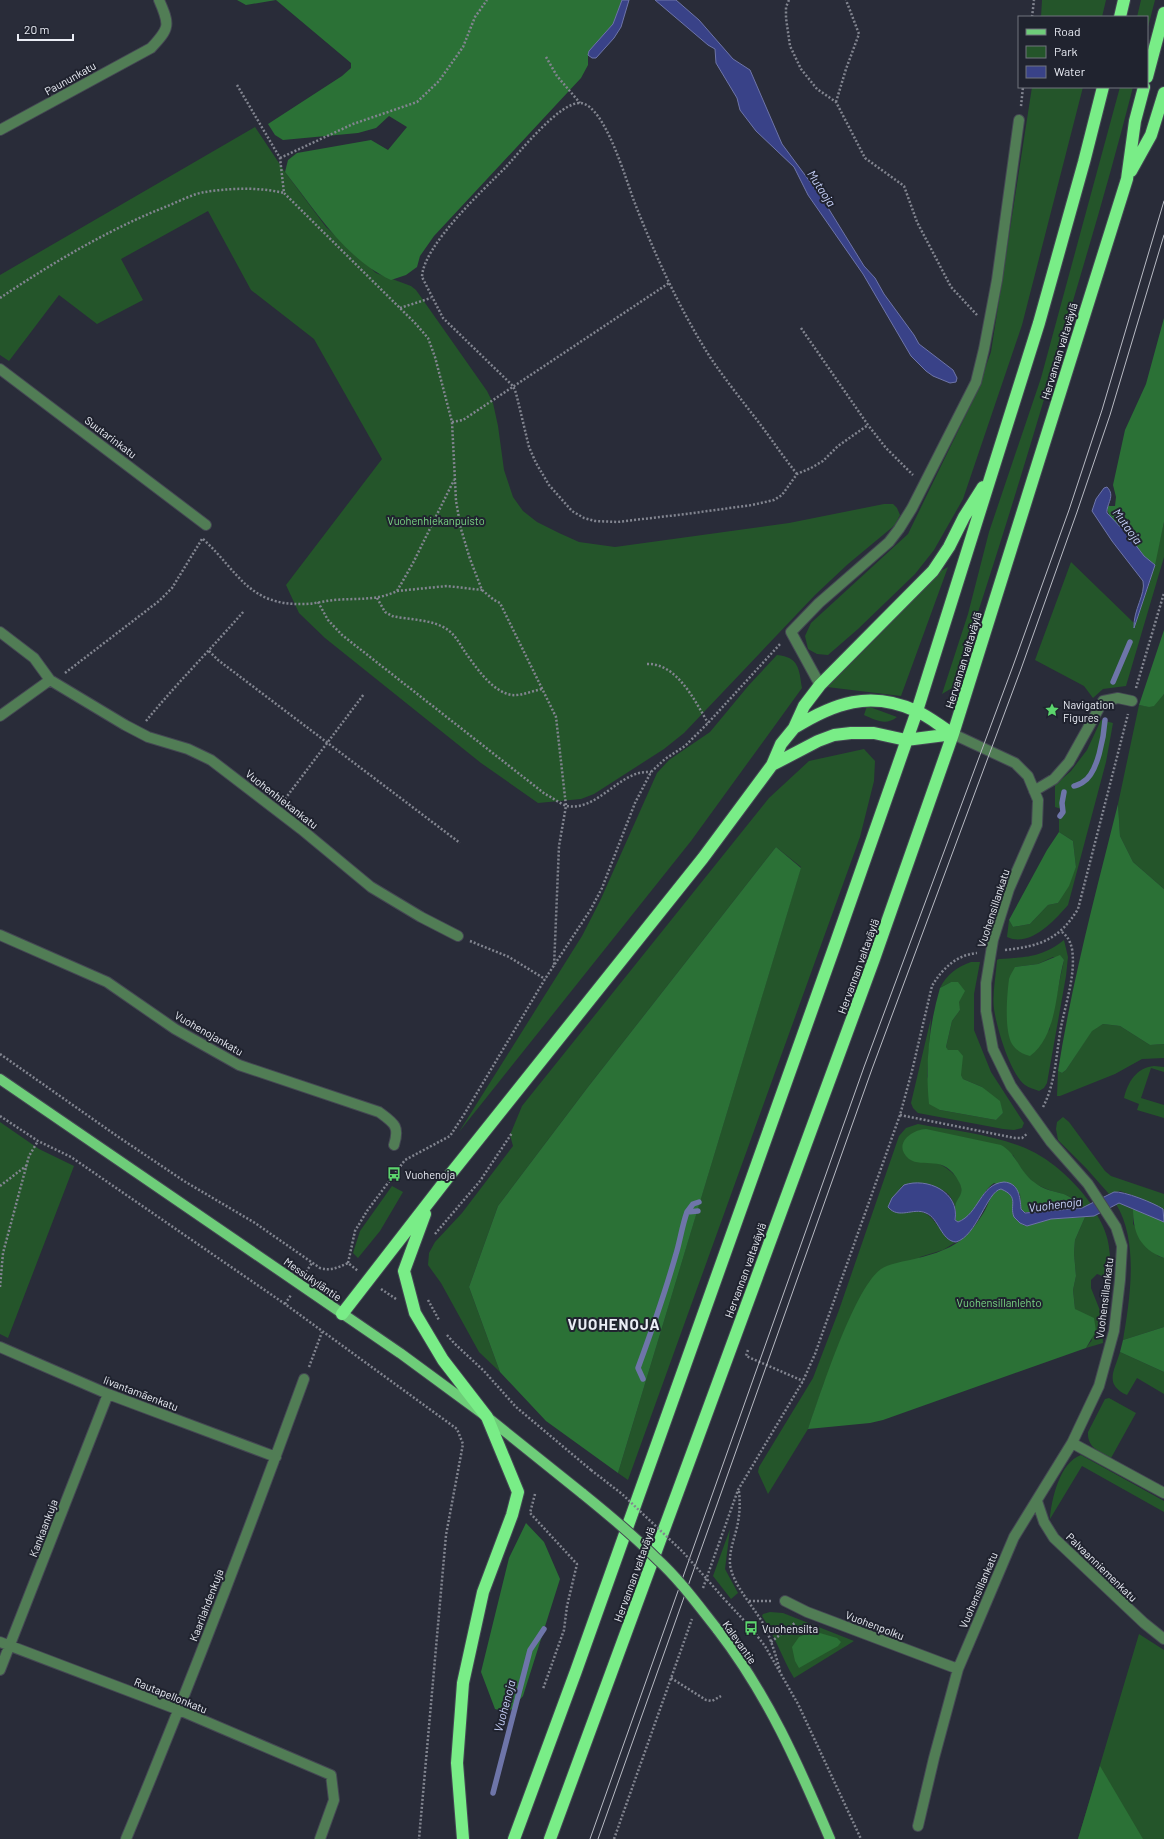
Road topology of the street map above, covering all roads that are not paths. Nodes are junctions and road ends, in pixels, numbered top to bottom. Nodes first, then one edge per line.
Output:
1 (159, 0) edge
2 (1124, 0) edge
3 (1164, 13) edge
4 (1120, 16) edge
5 (1148, 73) edge
6 (1103, 88) edge
7 (1144, 88) edge
8 (1164, 93) edge
9 (1019, 120) road end
10 (0, 130) edge
11 (1127, 179) junction
12 (0, 370) edge
13 (992, 473) junction
14 (206, 525) road end
15 (0, 632) edge
16 (50, 680) junction
17 (820, 685) junction
18 (1132, 701) road end
19 (917, 711) junction
20 (0, 716) edge
21 (794, 728) junction
22 (953, 734) junction
23 (906, 740) junction
24 (772, 765) junction
25 (1034, 791) junction
26 (0, 935) edge
27 (458, 936) road end
28 (0, 1079) edge
29 (394, 1145) dead end
30 (429, 1201) junction
31 (342, 1314) junction
32 (0, 1347) edge
33 (304, 1379) road end
34 (108, 1394) junction
35 (487, 1417) junction
36 (1072, 1443) junction
37 (276, 1457) junction
38 (1164, 1493) edge
39 (583, 1494) joint
40 (1037, 1501) junction
41 (785, 1602) road end
42 (1164, 1639) edge
43 (5, 1644) edge
44 (958, 1669) junction
45 (0, 1670) edge
46 (179, 1710) junction
47 (918, 1826) dead end
48 (126, 1839) edge
49 (320, 1839) edge
50 (463, 1839) edge
51 (514, 1839) edge
52 (550, 1839) edge
53 (830, 1839) edge

1 - 10 street, Paununkatu
2 - 4 highway
3 - 5 highway
6 - 13 highway, Hervannan valtaväylä
7 - 11 highway, Hervannan valtaväylä
8 - 11 highway
9 - 17 street
11 - 22 highway, Hervannan valtaväylä
12 - 14 street, Suutarinkatu
13 - 17 highway
13 - 19 highway, Hervannan valtaväylä
15 - 16 street
16 - 20 street
16 - 27 street, Vuohenhiekankatu
17 - 21 highway
18 - 25 street
19 - 21 highway
19 - 22 highway
19 - 23 highway, Hervannan valtaväylä
21 - 24 highway
22 - 23 highway
22 - 25 street, Vuohensillankatu
22 - 52 highway, Hervannan valtaväylä
23 - 24 highway
23 - 51 highway, Hervannan valtaväylä
24 - 30 highway
25 - 36 street, Vuohensillankatu
26 - 29 street, Vuohenojankatu
28 - 31 main road, Messukyläntie
30 - 31 highway
30 - 35 highway
31 - 35 main road, Messukyläntie
32 - 34 street, Iivantamäenkatu
33 - 37 street, Kaarilahdenkuja
34 - 37 street, Iivantamäenkatu
34 - 43 street, Kankaankuja
35 - 39 main road, Messukyläntie
35 - 50 highway
36 - 38 street
36 - 40 street, Vuohensillankatu
37 - 46 street, Kaarilahdenkuja
39 - 53 main road, Kalevantie, bridge
40 - 42 street, Palvaanniemenkatu
40 - 44 street, Vuohensillankatu
41 - 44 street, Vuohenpolku
43 - 45 street, Kankaankuja
43 - 46 street, Rautapellonkatu
44 - 47 street, Vuohensillankatu
46 - 48 street, Kaarilahdenkuja
46 - 49 street, Rautapellonkatu

